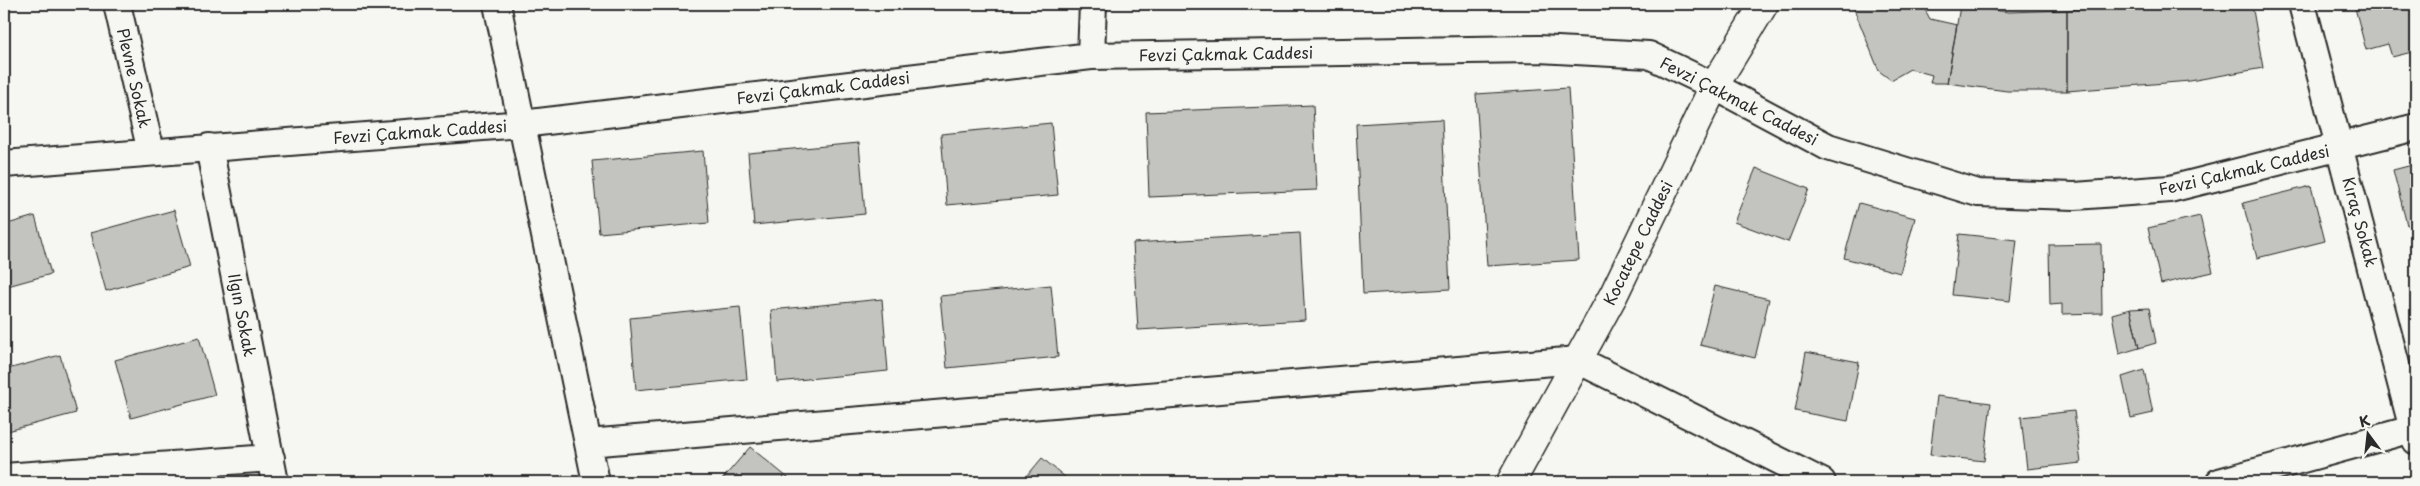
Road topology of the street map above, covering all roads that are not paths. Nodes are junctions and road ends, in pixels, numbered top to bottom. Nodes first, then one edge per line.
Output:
1 (117, 4) edge
2 (497, 4) edge
3 (1093, 4) edge
4 (1764, 4) edge
5 (2302, 4) edge
6 (1091, 56) junction
7 (1714, 86) junction
8 (522, 124) junction
9 (2416, 127) edge
10 (209, 147) junction
11 (2340, 148) junction
12 (151, 152) junction
13 (4, 164) edge
14 (1578, 360) junction
15 (2415, 433) edge
16 (588, 443) junction
17 (273, 470) edge
18 (4, 477) edge
19 (596, 482) edge
20 (1511, 482) edge
21 (1822, 482) edge
22 (2219, 482) edge

1 - 12 street, Plevne Sokak
2 - 8 street
3 - 6 street
4 - 7 street, Kocatepe Caddesi
5 - 11 street, Kıraç Sokak
6 - 7 street, Fevzi Çakmak Caddesi
6 - 8 street, Fevzi Çakmak Caddesi
7 - 11 street, Fevzi Çakmak Caddesi
7 - 14 street, Kocatepe Caddesi
8 - 10 street, Fevzi Çakmak Caddesi
8 - 16 street
9 - 11 street, Fevzi Çakmak Caddesi
10 - 12 street, Fevzi Çakmak Caddesi
10 - 17 street, Ilgın Sokak
11 - 15 street, Kıraç Sokak
12 - 13 street, Fevzi Çakmak Caddesi
14 - 16 street
14 - 20 street, Kocatepe Caddesi
14 - 21 street
15 - 22 street
16 - 19 street
17 - 18 street

